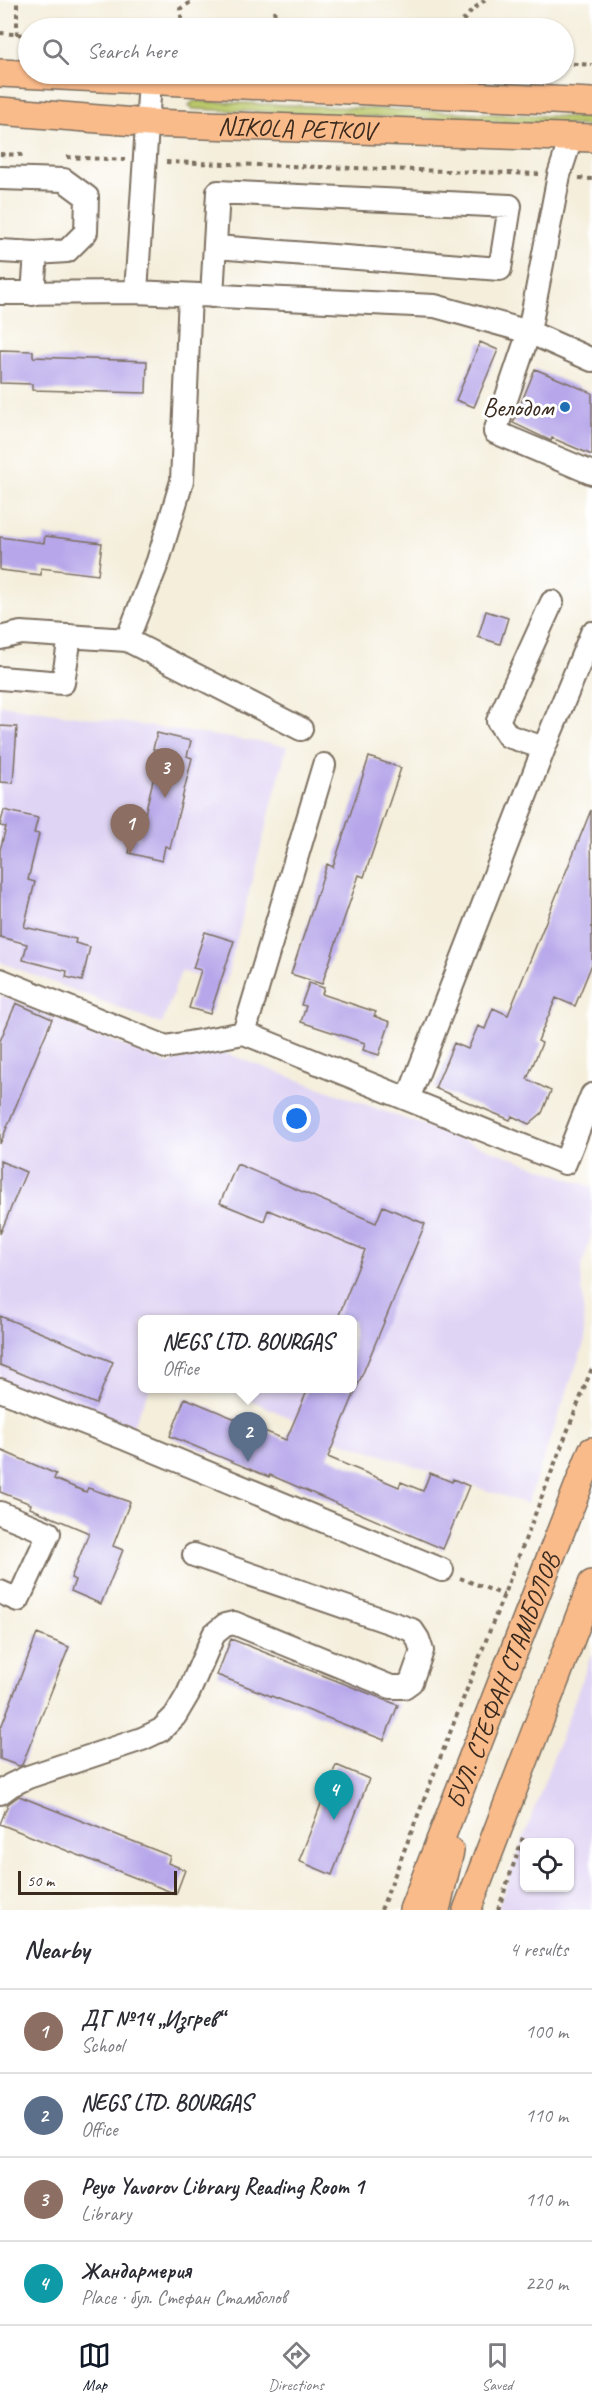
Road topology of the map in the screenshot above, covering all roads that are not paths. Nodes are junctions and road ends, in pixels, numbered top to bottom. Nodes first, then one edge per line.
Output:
1 (0, 73) edge
2 (18, 74) edge
3 (150, 84) edge
4 (213, 84) edge
5 (592, 102) edge
6 (0, 111) edge
7 (148, 123) junction
8 (581, 138) edge
9 (0, 178) edge
10 (216, 247) junction
11 (0, 251) edge
12 (36, 253) junction
13 (136, 292) junction
14 (0, 293) edge
15 (33, 294) junction
16 (201, 295) junction
17 (529, 332) junction
18 (592, 360) edge
19 (592, 473) edge
20 (552, 602) dead end
21 (592, 633) edge
22 (69, 636) junction
23 (0, 638) edge
24 (127, 640) junction
25 (0, 678) edge
26 (301, 729) dead end
27 (544, 748) junction
28 (324, 765) dead end
29 (0, 980) edge
30 (244, 1033) junction
31 (592, 1095) edge
32 (408, 1100) junction
33 (0, 1390) edge
34 (592, 1451) edge
35 (0, 1513) edge
36 (194, 1555) dead end
37 (442, 1570) road end
38 (0, 1592) edge
39 (590, 1592) edge
40 (462, 1788) junction
41 (0, 1794) edge
42 (413, 1910) edge
43 (436, 1910) edge
44 (467, 1910) edge

1 - 2 main road, NIKOLA PETKOV
3 - 7 street
4 - 5 main road, NIKOLA PETKOV
6 - 7 main road, NIKOLA PETKOV
7 - 8 main road, NIKOLA PETKOV
7 - 13 street
8 - 17 street
9 - 12 street
10 - 10 street
10 - 16 street
11 - 12 street
12 - 15 street
13 - 15 street
13 - 16 street
14 - 15 street
16 - 17 street
16 - 24 street
17 - 18 street
17 - 19 street
20 - 27 street
21 - 27 street
22 - 23 street
22 - 24 street
22 - 25 street
24 - 26 street
27 - 32 street
28 - 30 street
29 - 30 street
30 - 32 street
31 - 32 street
33 - 37 street
34 - 40 main road, БУЛ. СТЕФАН СТАМБОЛОВ
35 - 38 street
36 - 41 street
39 - 44 main road, БУЛ. СТЕФАН СТАМБОЛОВ
40 - 42 main road, БУЛ. СТЕФАН СТАМБОЛОВ
40 - 43 main road

